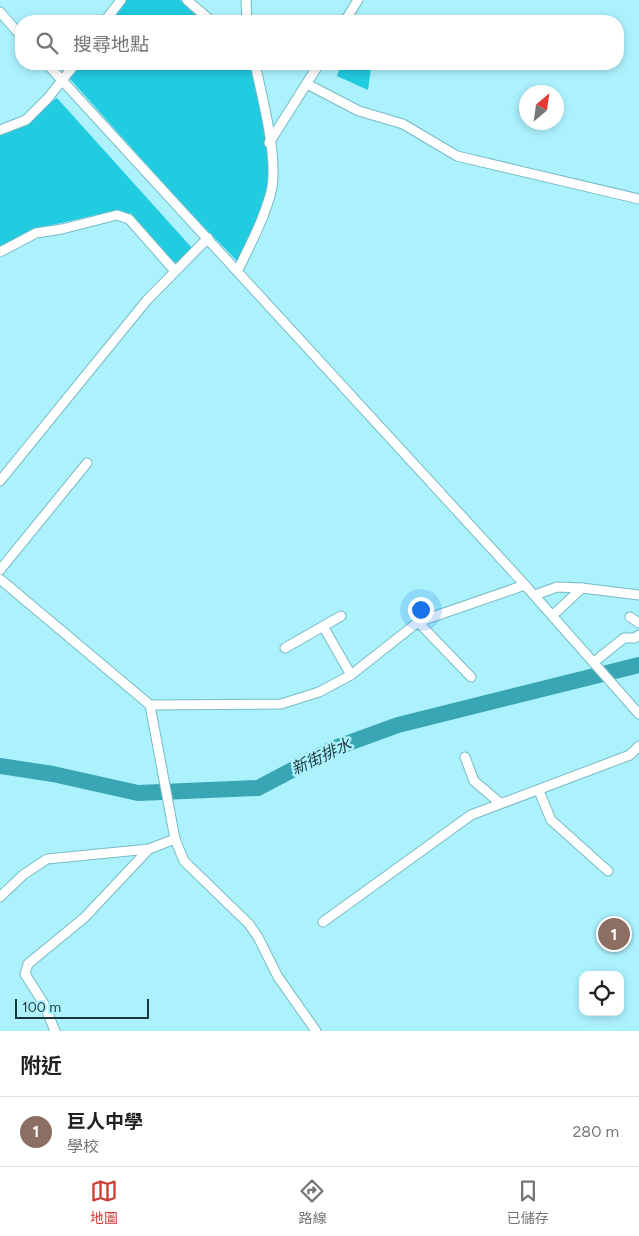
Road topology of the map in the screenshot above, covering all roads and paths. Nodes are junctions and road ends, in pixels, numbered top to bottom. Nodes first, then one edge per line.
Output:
1 (121, 0) edge
2 (187, 0) edge
3 (246, 0) edge
4 (358, 0) edge
5 (0, 12) edge
6 (110, 15) edge
7 (204, 15) edge
8 (247, 15) edge
9 (349, 15) edge
10 (15, 29) edge
11 (53, 70) edge
12 (70, 70) edge
13 (256, 70) edge
14 (315, 70) edge
15 (63, 80) junction
16 (307, 84) junction
17 (0, 130) edge
18 (269, 143) junction
19 (639, 199) edge
20 (208, 238) junction
21 (0, 252) edge
22 (238, 270) junction
23 (175, 271) junction
24 (87, 463) dead end
25 (0, 481) edge
26 (0, 570) edge
27 (0, 579) edge
28 (525, 584) junction
29 (582, 588) junction
30 (639, 594) edge
31 (535, 596) junction
32 (553, 615) junction
33 (341, 616) dead end
34 (630, 617) dead end
35 (418, 622) junction
36 (639, 622) edge
37 (323, 626) junction
38 (639, 635) edge
39 (285, 648) dead end
40 (597, 664) junction
41 (351, 675) junction
42 (471, 677) dead end
43 (150, 705) junction
44 (639, 714) edge
45 (639, 746) edge
46 (465, 757) dead end
47 (539, 791) junction
48 (500, 804) junction
49 (175, 838) junction
50 (148, 848) junction
51 (608, 871) dead end
52 (0, 897) edge
53 (323, 922) dead end
54 (55, 1031) edge
55 (316, 1031) edge

1 - 6 street
2 - 7 street
3 - 8 street
4 - 9 street
5 - 10 street
11 - 15 street
12 - 15 street
13 - 18 street
14 - 16 street
15 - 17 street
15 - 20 street
16 - 18 street
16 - 19 street
18 - 22 street
20 - 22 street
20 - 23 street
21 - 23 street
22 - 28 street
23 - 25 street
24 - 26 street
27 - 43 street
28 - 31 street
28 - 35 street
29 - 30 street
29 - 31 street
29 - 32 street
31 - 32 street
32 - 40 street
33 - 37 street
34 - 36 street
35 - 41 street
35 - 42 street
37 - 39 street
37 - 41 street
38 - 40 street
40 - 44 street
41 - 43 street
43 - 49 street
45 - 47 street
46 - 48 street
47 - 48 street
47 - 51 street
48 - 53 street
49 - 50 street
49 - 55 street
50 - 52 street
50 - 54 street

